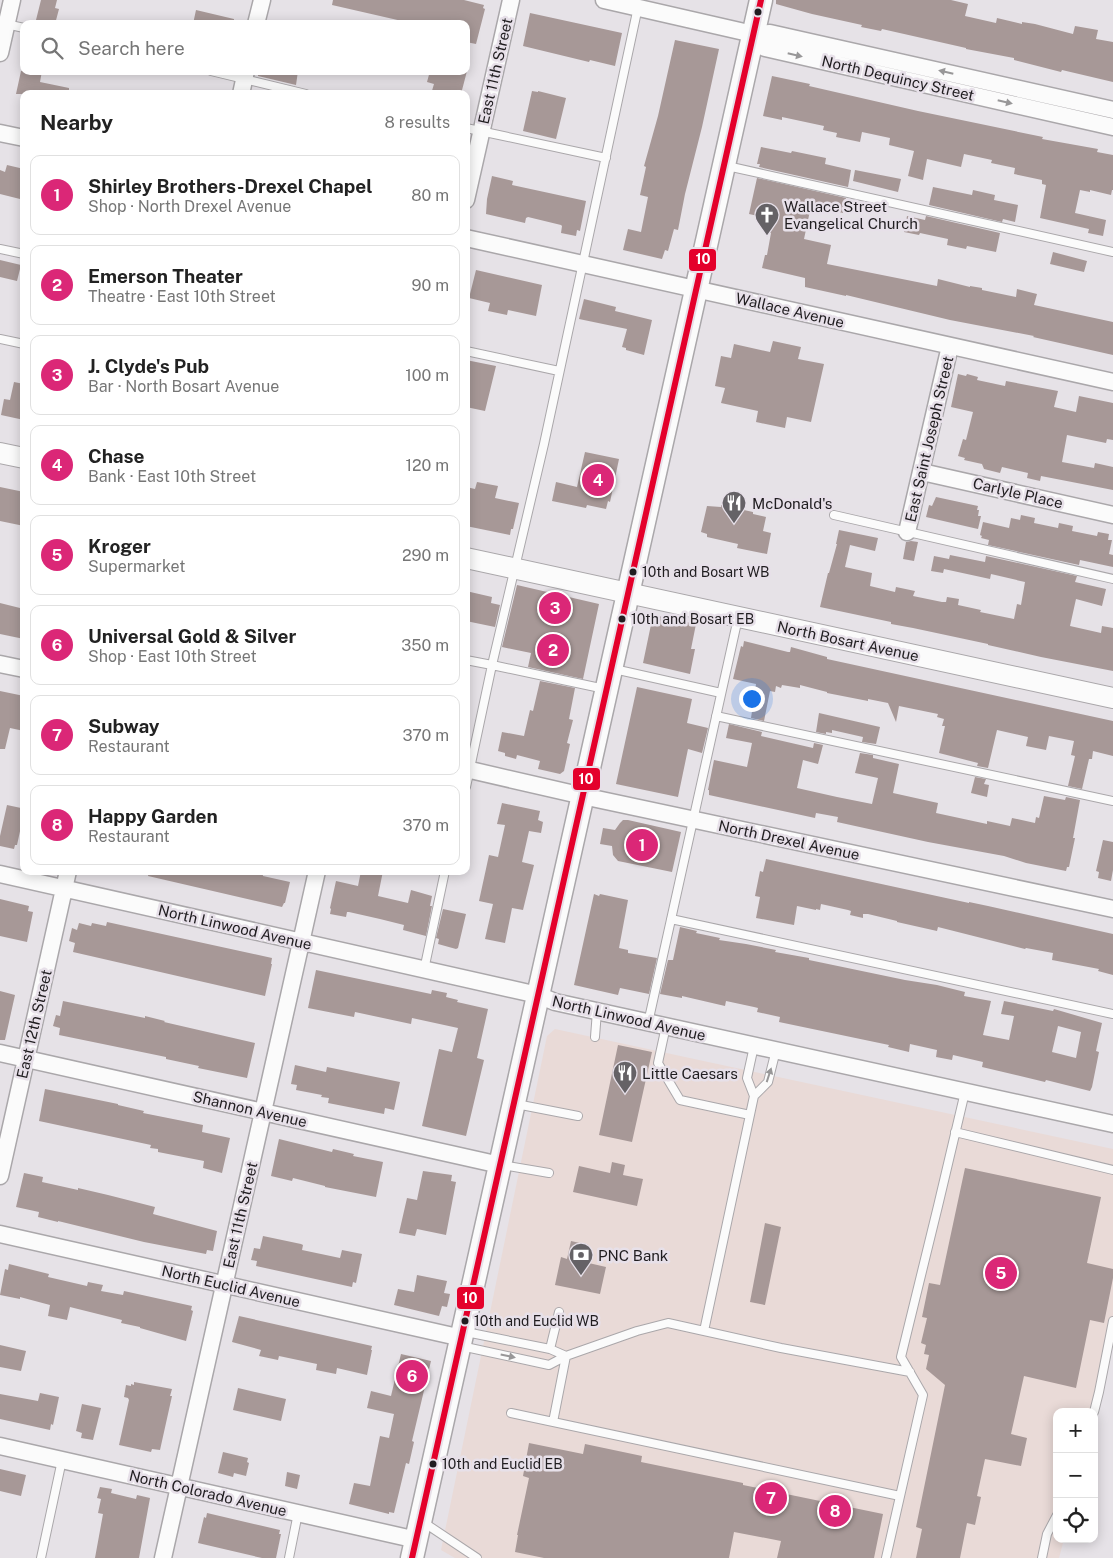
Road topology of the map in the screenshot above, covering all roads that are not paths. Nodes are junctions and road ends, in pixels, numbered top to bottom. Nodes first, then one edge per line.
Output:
1 (12, 0) edge
2 (262, 0) edge
3 (511, 0) edge
4 (604, 0) edge
5 (761, 0) edge
6 (638, 4) edge
7 (257, 20) edge
8 (6, 24) junction
9 (20, 27) edge
10 (753, 34) junction
11 (0, 53) edge
12 (224, 75) edge
13 (243, 81) edge
14 (287, 90) edge
15 (1053, 96) junction
16 (1113, 110) edge
17 (1049, 112) junction
18 (1113, 127) edge
19 (474, 129) edge
20 (0, 133) edge
21 (20, 137) edge
22 (606, 158) junction
23 (470, 164) edge
24 (724, 165) junction
25 (470, 239) edge
26 (0, 248) edge
27 (1113, 252) edge
28 (20, 253) edge
29 (582, 264) junction
30 (696, 290) junction
31 (0, 339) edge
32 (20, 343) edge
33 (950, 346) junction
34 (470, 352) edge
35 (559, 371) junction
36 (1113, 382) edge
37 (0, 453) edge
38 (20, 457) edge
39 (922, 472) junction
40 (834, 515) dead end
41 (1113, 515) edge
42 (907, 532) junction
43 (470, 559) edge
44 (514, 568) junction
45 (1113, 579) edge
46 (628, 594) junction
47 (738, 618) junction
48 (470, 661) edge
49 (0, 664) edge
50 (492, 665) junction
51 (20, 668) edge
52 (609, 679) junction
53 (721, 693) junction
54 (1113, 698) edge
55 (716, 716) junction
56 (470, 761) edge
57 (470, 770) edge
58 (583, 795) junction
59 (1113, 801) edge
60 (693, 820) junction
61 (0, 874) edge
62 (67, 875) edge
63 (315, 875) edge
64 (441, 875) edge
65 (64, 888) junction
66 (1113, 909) edge
67 (671, 919) junction
68 (301, 942) junction
69 (424, 970) junction
70 (538, 995) junction
71 (597, 1011) junction
72 (1113, 1014) edge
73 (648, 1022) junction
74 (666, 1026) junction
75 (595, 1037) dead end
76 (754, 1046) junction
77 (776, 1050) junction
78 (0, 1054) edge
79 (26, 1059) junction
80 (965, 1092) junction
81 (754, 1096) junction
82 (514, 1104) junction
83 (263, 1112) junction
84 (750, 1115) junction
85 (578, 1116) dead end
86 (1113, 1124) edge
87 (955, 1132) junction
88 (500, 1165) junction
89 (1113, 1170) edge
90 (549, 1173) dead end
91 (0, 1176) edge
92 (0, 1234) edge
93 (224, 1284) junction
94 (559, 1312) dead end
95 (1113, 1321) edge
96 (704, 1331) junction
97 (462, 1338) junction
98 (550, 1349) junction
99 (566, 1356) junction
100 (910, 1372) junction
101 (1095, 1408) edge
102 (512, 1413) dead end
103 (553, 1422) junction
104 (0, 1446) edge
105 (62, 1460) junction
106 (179, 1486) junction
107 (900, 1496) junction
108 (298, 1513) junction
109 (1053, 1523) edge
110 (417, 1540) edge
111 (41, 1558) edge
112 (163, 1558) edge
113 (289, 1558) edge
114 (477, 1558) edge
115 (886, 1558) edge
116 (1042, 1558) edge

1 - 8 street
2 - 7 street
3 - 19 street, East 11th Street
4 - 6 street, North Dequincy Street
5 - 10 main road
6 - 10 street, North Dequincy Street
6 - 22 lane
8 - 9 lane
8 - 11 street
15 -> 10 street, North Dequincy Street
10 -> 17 street, North Dequincy Street
10 - 24 main road
12 - 13 lane
13 - 14 lane
15 - 16 street, North Dequincy Street
15 - 17 street
17 - 18 street, North Dequincy Street
19 - 22 lane
19 - 23 street, East 11th Street
20 - 21 street
22 - 29 lane
24 - 27 lane
24 - 30 main road
25 - 29 street, Wallace Avenue
26 - 28 lane
29 - 30 street, Wallace Avenue
29 - 35 lane
30 - 33 street, Wallace Avenue
30 - 46 main road
31 - 32 lane
33 - 36 street, Wallace Avenue
33 - 39 street, East Saint Joseph Street
34 - 35 lane
35 - 44 lane
37 - 38 street
39 - 41 street, Carlyle Place
39 - 42 street, East Saint Joseph Street
40 - 42 lane
42 - 45 lane
43 - 44 street, North Bosart Avenue
44 - 46 street, North Bosart Avenue
44 - 50 lane
46 - 47 street, North Bosart Avenue
46 - 52 main road
47 - 53 lane
47 - 54 street, North Bosart Avenue
48 - 50 lane
49 - 51 street
50 - 52 lane
50 - 56 lane
52 - 53 lane
52 - 58 main road
53 - 55 lane
55 - 59 lane
55 - 60 lane
57 - 58 street, North Drexel Avenue
58 - 60 street, North Drexel Avenue
58 - 70 main road
60 - 66 street, North Drexel Avenue
60 - 67 lane
61 - 65 street, North Linwood Avenue
62 - 65 street, East 12th Street
63 - 68 street, East 11th Street
64 - 69 lane
65 - 68 street, North Linwood Avenue
65 - 79 street, East 12th Street
67 - 72 lane
67 - 73 lane
68 - 69 street, North Linwood Avenue
68 - 83 street, East 11th Street
69 - 70 street, North Linwood Avenue
70 - 71 street, North Linwood Avenue
70 - 82 main road
71 - 73 street, North Linwood Avenue
71 - 75 lane
73 - 74 street, North Linwood Avenue
74 - 76 street, North Linwood Avenue
74 - 84 lane
76 - 77 street, North Linwood Avenue
76 - 81 lane
77 - 80 street, North Linwood Avenue
81 -> 77 lane
78 - 79 street, Shannon Avenue
79 - 83 street, Shannon Avenue
79 - 91 street, East 12th Street
80 - 86 street, North Linwood Avenue
80 - 87 lane
81 - 84 lane
82 - 85 lane
82 - 88 main road
83 - 88 street, Shannon Avenue
83 - 93 street, East 11th Street
84 - 96 lane
87 - 89 lane
87 - 100 lane
88 - 90 lane
88 - 97 main road
92 - 93 street, North Euclid Avenue
93 - 97 street, North Euclid Avenue
93 - 106 street, East 11th Street
94 - 98 lane
95 - 101 lane
96 - 99 lane
96 - 100 lane
97 - 98 lane
97 -> 99 lane
97 - 110 main road
98 - 99 lane
99 - 103 lane
100 - 107 lane
102 - 103 lane
103 - 107 lane
104 - 105 street, North Colorado Avenue
105 - 106 street, North Colorado Avenue
105 - 111 lane
106 - 108 street, North Colorado Avenue
106 - 112 street, East 11th Street
107 - 115 lane
108 - 110 street, North Colorado Avenue
108 - 113 lane
109 - 116 lane
110 - 114 lane

